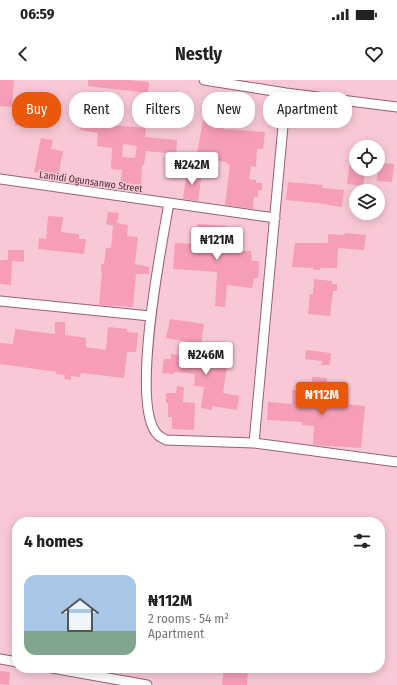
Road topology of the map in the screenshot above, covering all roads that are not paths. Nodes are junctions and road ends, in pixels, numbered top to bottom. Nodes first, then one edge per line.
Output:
1 (204, 80) edge
2 (280, 92) edge
3 (352, 101) edge
4 (397, 107) edge
5 (283, 128) edge
6 (0, 179) edge
7 (169, 203) junction
8 (275, 218) junction
9 (0, 301) edge
10 (150, 316) junction
11 (254, 443) junction
12 (397, 462) edge
13 (0, 659) edge
14 (12, 661) edge
15 (80, 673) edge
16 (147, 685) edge

1 - 2 street
3 - 4 street
5 - 8 street
6 - 7 street, Lamidi Ogunsanwo Street
7 - 8 street, Lamidi Ogunsanwo Street
7 - 10 street
8 - 11 street
9 - 10 street
10 - 11 street
11 - 12 street
13 - 14 street
15 - 16 street

